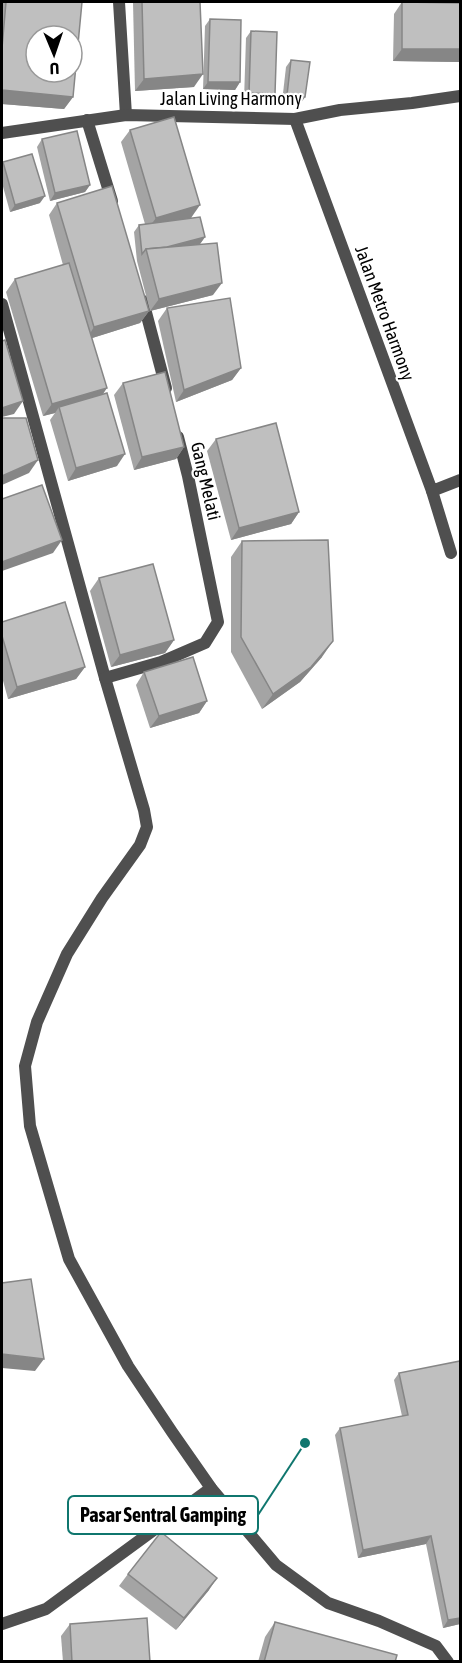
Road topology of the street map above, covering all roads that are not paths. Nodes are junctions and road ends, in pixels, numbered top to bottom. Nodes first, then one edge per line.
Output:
1 (119, 2) edge
2 (460, 96) edge
3 (126, 115) junction
4 (295, 119) junction
5 (87, 120) junction
6 (2, 133) edge
7 (115, 212) edge
8 (140, 292) edge
9 (2, 304) edge
10 (167, 395) edge
11 (176, 430) edge
12 (460, 480) edge
13 (432, 491) junction
14 (451, 553) dead end
15 (105, 678) junction
16 (211, 1488) junction
17 (2, 1624) edge
18 (448, 1662) edge

1 - 3 street
2 - 4 street, Jalan Living Harmony
3 - 4 street, Jalan Living Harmony
3 - 5 street, Jalan Living Harmony
4 - 13 street, Jalan Metro Harmony
5 - 6 street, Jalan Living Harmony
5 - 7 street
8 - 10 street
9 - 15 street
11 - 15 street, Gang Melati
12 - 13 street
13 - 14 street, Jalan Metro Harmony
15 - 16 street
16 - 17 street
16 - 18 street

